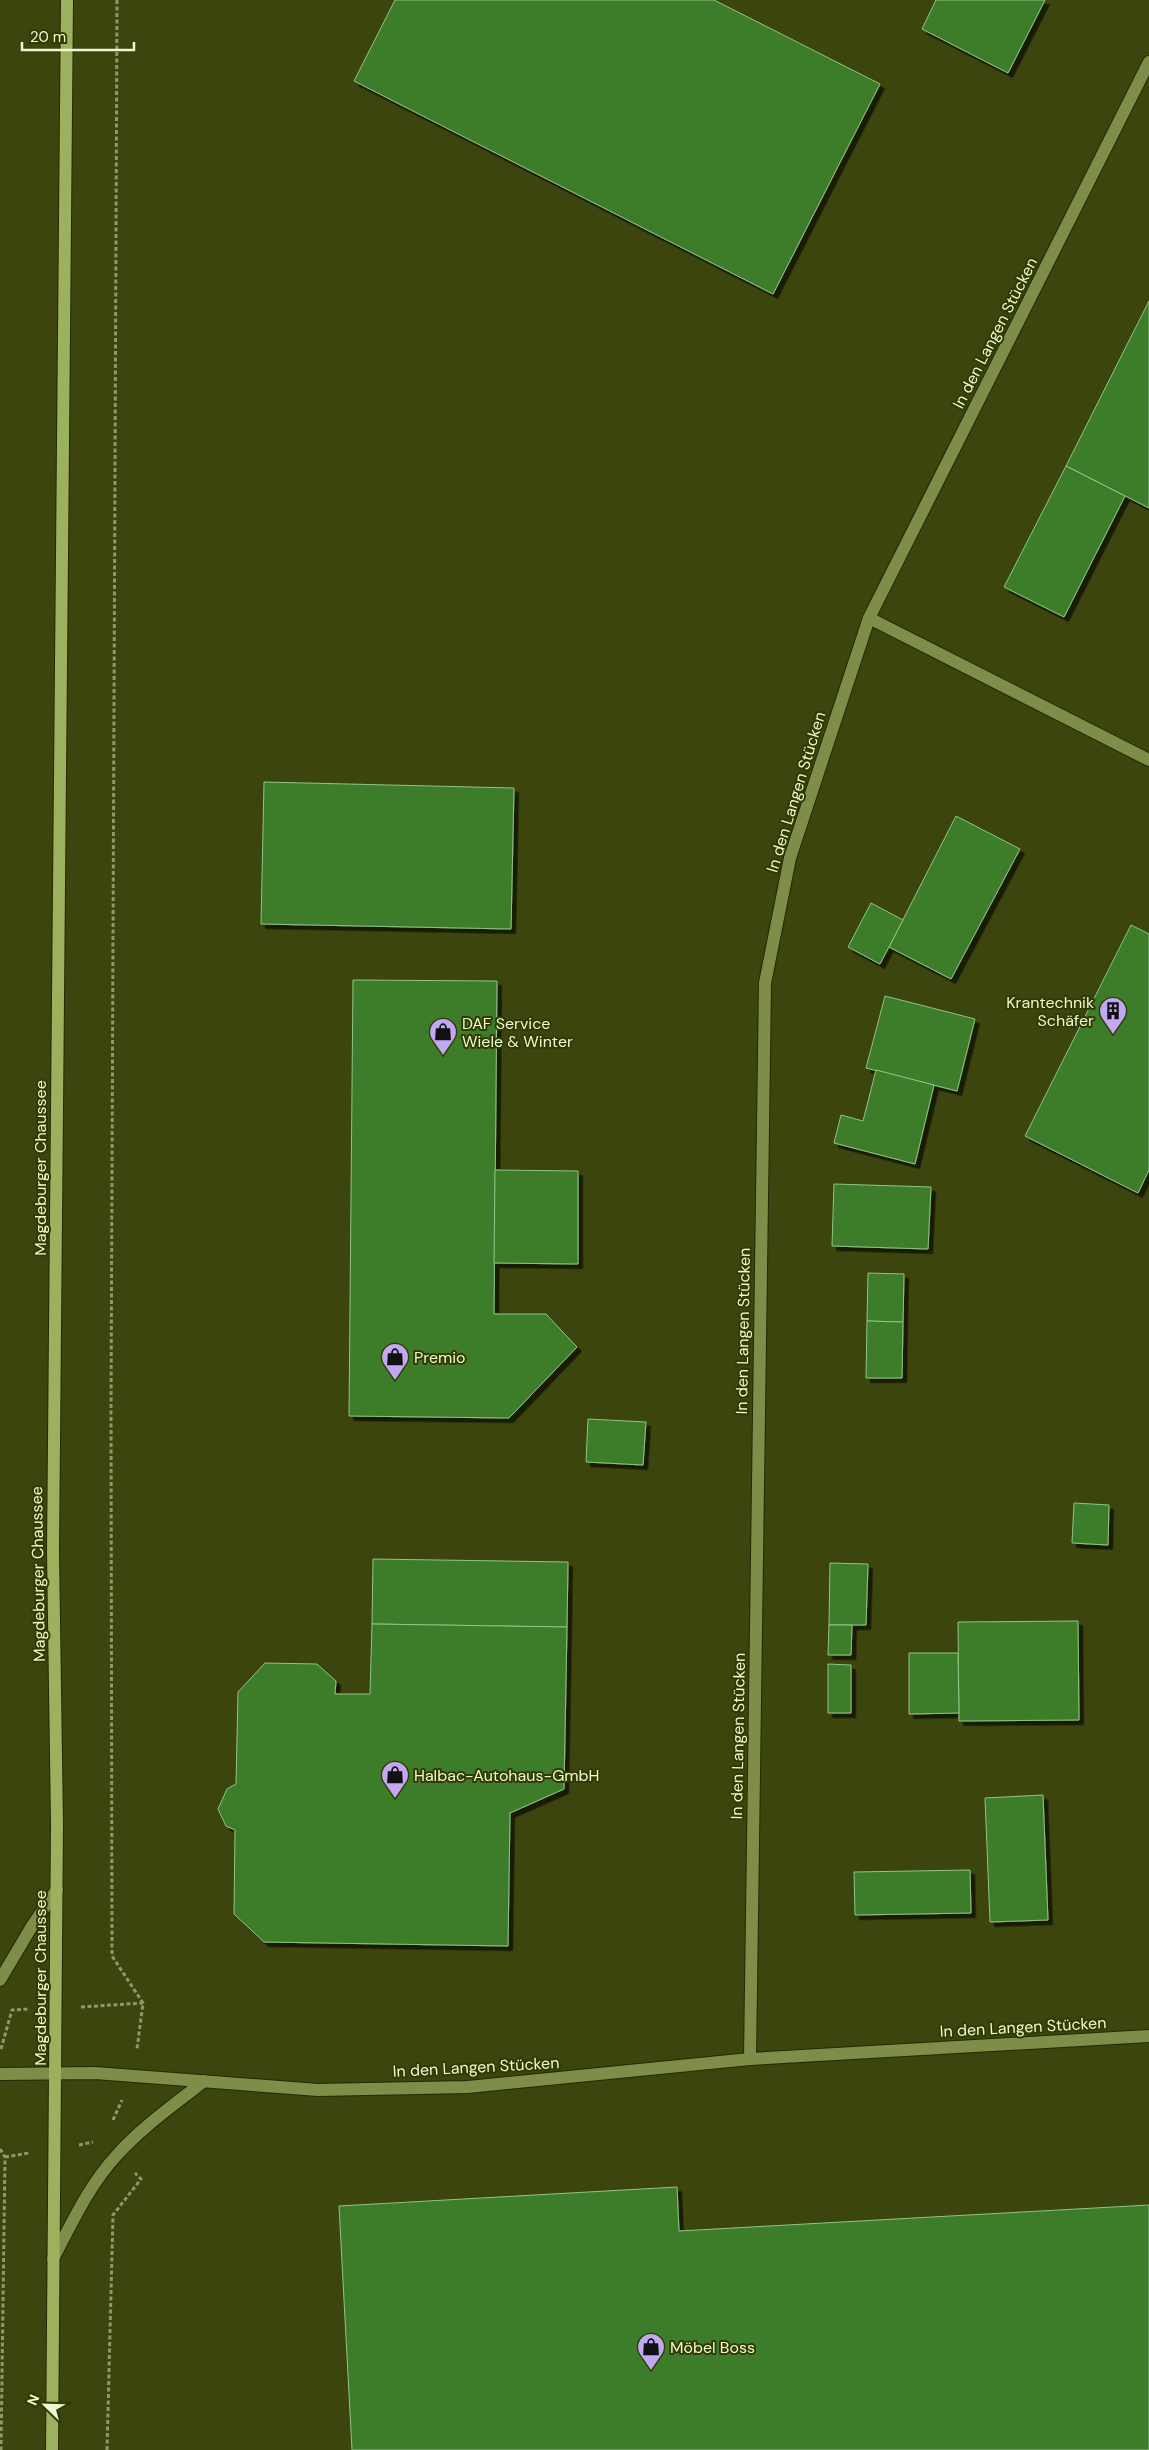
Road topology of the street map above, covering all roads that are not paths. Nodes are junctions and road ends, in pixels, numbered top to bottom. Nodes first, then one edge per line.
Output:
1 (67, 0) edge
2 (1149, 62) edge
3 (869, 618) junction
4 (1149, 760) edge
5 (57, 1889) junction
6 (0, 1980) edge
7 (1149, 2036) edge
8 (750, 2059) junction
9 (56, 2072) junction
10 (0, 2074) edge
11 (204, 2081) junction
12 (53, 2259) junction
13 (52, 2450) edge

1 - 5 main road, Magdeburger Chaussee
2 - 3 street, In den Langen Stücken
3 - 4 street
3 - 8 street, In den Langen Stücken
5 - 6 street
5 - 9 main road, Magdeburger Chaussee
7 - 8 street, In den Langen Stücken
8 - 11 street, In den Langen Stücken
9 - 10 street, In den Langen Stücken
9 - 11 street, In den Langen Stücken
9 - 12 main road, Magdeburger Chaussee
11 - 12 street
12 - 13 main road, Magdeburger Chaussee

